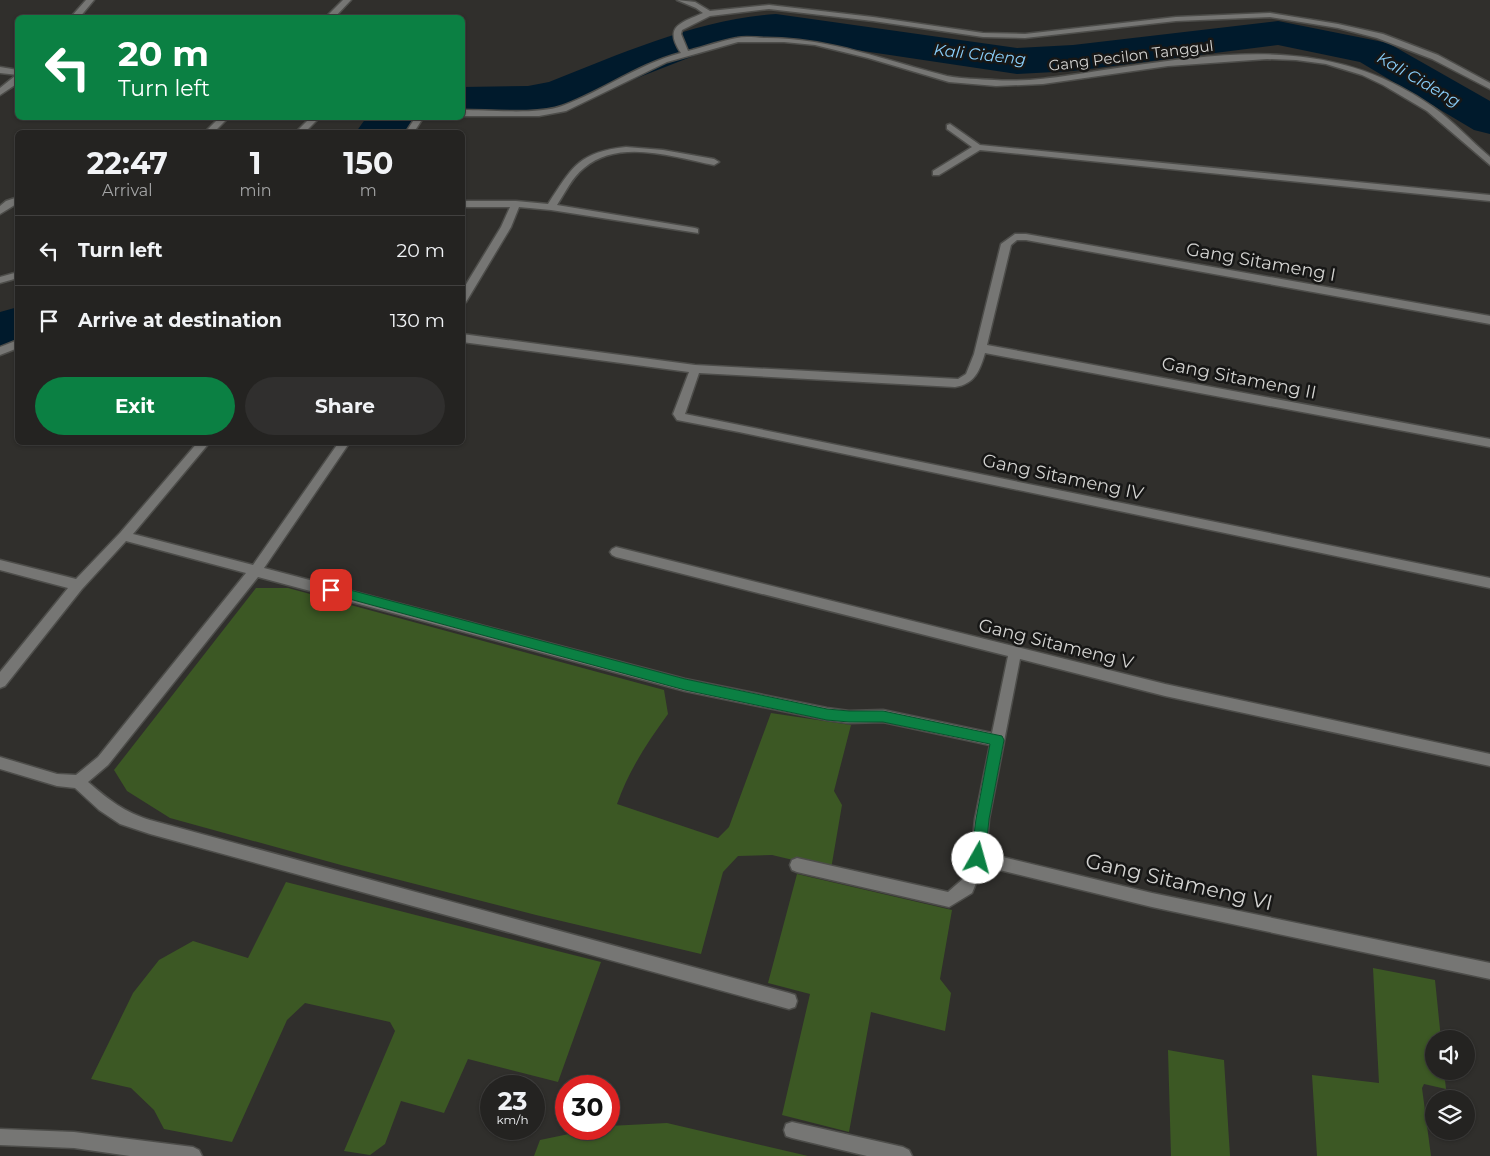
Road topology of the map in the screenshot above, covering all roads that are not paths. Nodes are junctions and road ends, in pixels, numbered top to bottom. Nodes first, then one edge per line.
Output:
1 (90, 0) edge
2 (347, 0) edge
3 (681, 0) edge
4 (708, 14) junction
5 (77, 15) edge
6 (332, 15) edge
7 (683, 50) junction
8 (0, 70) edge
9 (15, 72) edge
10 (15, 80) edge
11 (1490, 86) edge
12 (0, 92) edge
13 (465, 113) edge
14 (222, 120) edge
15 (313, 120) edge
16 (950, 127) dead end
17 (211, 130) edge
18 (302, 130) edge
19 (978, 146) junction
20 (714, 162) dead end
21 (1490, 162) edge
22 (936, 173) dead end
23 (1490, 198) edge
24 (15, 201) edge
25 (465, 204) edge
26 (516, 204) junction
27 (551, 207) junction
28 (0, 211) edge
29 (695, 231) dead end
30 (15, 276) edge
31 (0, 280) edge
32 (465, 295) edge
33 (1490, 320) edge
34 (465, 338) edge
35 (15, 345) edge
36 (981, 348) junction
37 (0, 351) edge
38 (695, 369) junction
39 (1490, 443) edge
40 (202, 445) edge
41 (343, 445) edge
42 (124, 536) junction
43 (616, 552) dead end
44 (0, 565) edge
45 (256, 570) junction
46 (1490, 583) edge
47 (78, 585) junction
48 (1015, 653) junction
49 (0, 682) edge
50 (997, 740) junction
51 (1490, 760) edge
52 (0, 763) edge
53 (78, 782) junction
54 (978, 858) junction
55 (797, 865) dead end
56 (1490, 971) edge
57 (789, 1001) dead end
58 (792, 1130) dead end
59 (0, 1137) edge
60 (193, 1156) edge
61 (903, 1156) edge

1 - 5 street
2 - 6 street
3 - 4 street
4 - 7 street
4 - 11 street
7 - 13 street, Gang Pecilon Tanggul
7 - 21 street, Gang Pecilon Tanggul
8 - 9 street
10 - 12 street
14 - 17 street
15 - 18 street
16 - 19 street
19 - 22 street
19 - 23 street
20 - 27 street
24 - 28 street
25 - 26 street
26 - 27 street
26 - 32 street
27 - 29 street
30 - 31 street
33 - 36 street, Gang Sitameng I
34 - 38 street
35 - 37 street
36 - 38 street
36 - 39 street, Gang Sitameng II
38 - 46 street, Gang Sitameng IV
40 - 42 street
41 - 45 street
42 - 45 street
42 - 47 street
43 - 48 street, Gang Sitameng V
44 - 47 street
45 - 50 street
45 - 53 street
47 - 49 street
48 - 50 street
48 - 51 street, Gang Sitameng V
50 - 54 street
52 - 53 street
53 - 57 street
54 - 55 street
54 - 56 street, Gang Sitameng VI
58 - 61 street
59 - 60 street

